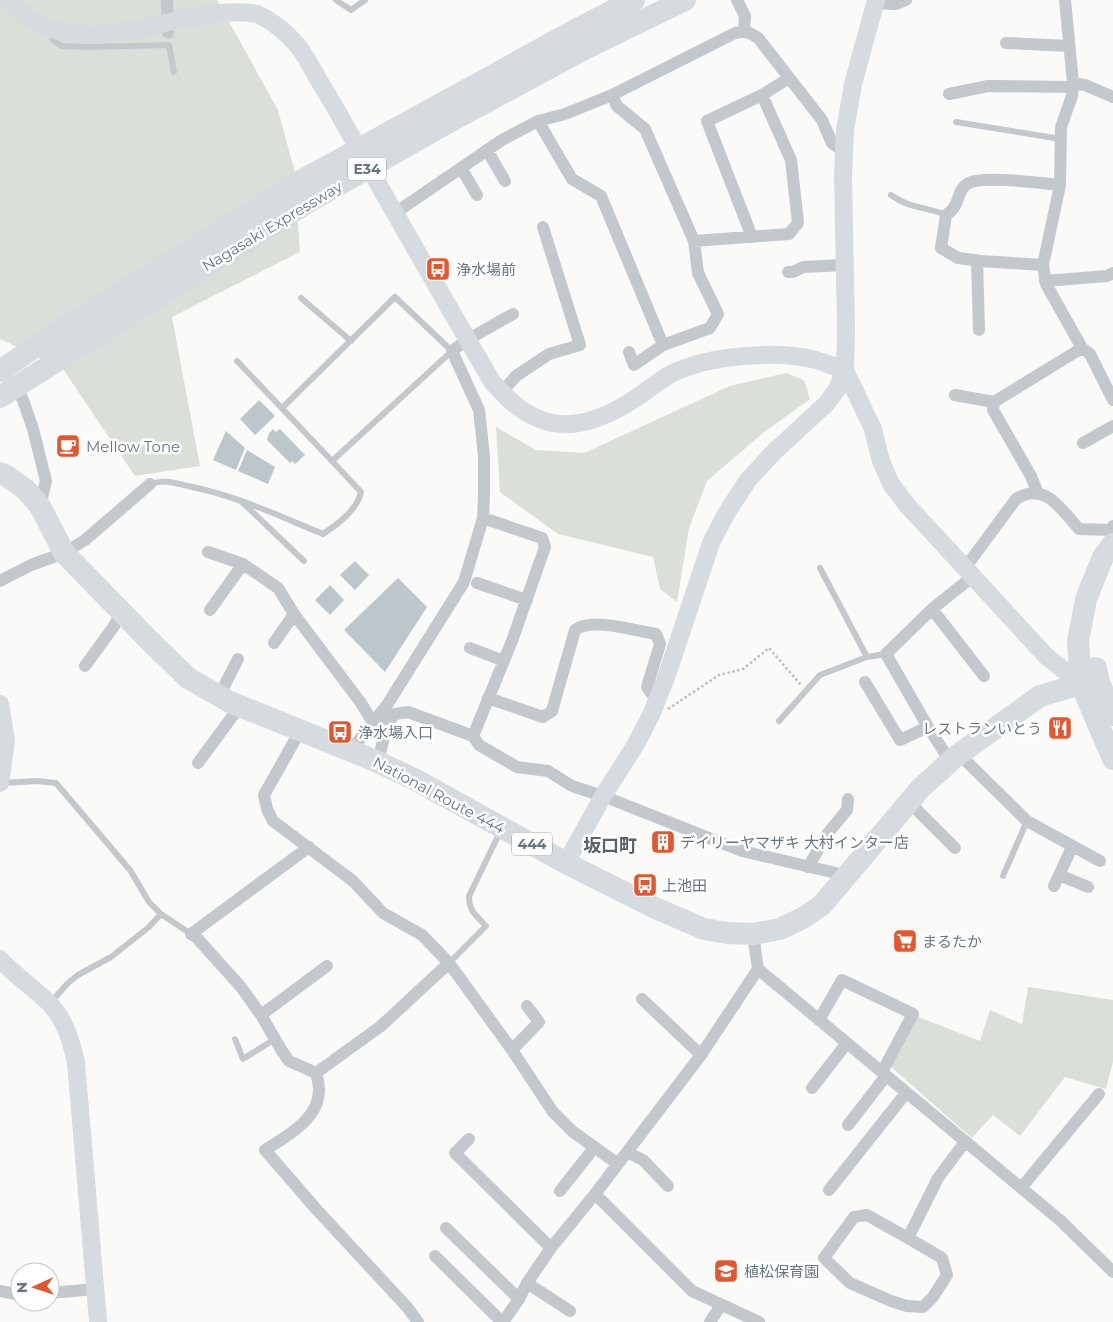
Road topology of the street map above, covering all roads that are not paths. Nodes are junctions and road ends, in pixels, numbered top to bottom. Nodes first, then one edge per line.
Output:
1 (9, 0) edge
2 (166, 0) edge
3 (336, 0) edge
4 (365, 0) edge
5 (634, 0) edge
6 (685, 0) edge
7 (737, 0) edge
8 (906, 0) edge
9 (1065, 0) edge
10 (875, 1) edge
11 (46, 26) junction
12 (744, 32) junction
13 (168, 33) dead end
14 (1006, 43) dead end
15 (1069, 46) junction
16 (174, 72) dead end
17 (789, 78) junction
18 (1073, 85) junction
19 (612, 94) junction
20 (949, 94) dead end
21 (762, 95) junction
22 (1113, 97) edge
23 (538, 121) junction
24 (956, 122) dead end
25 (1061, 139) junction
26 (487, 150) junction
27 (844, 152) junction
28 (461, 168) junction
29 (505, 181) dead end
30 (1060, 185) junction
31 (891, 194) dead end
32 (477, 195) dead end
33 (392, 208) junction
34 (946, 215) junction
35 (543, 228) dead end
36 (752, 237) junction
37 (694, 241) junction
38 (977, 260) junction
39 (845, 265) junction
40 (1043, 265) junction
41 (788, 272) dead end
42 (1113, 273) edge
43 (1046, 280) junction
44 (301, 298) dead end
45 (513, 314) dead end
46 (979, 330) dead end
47 (351, 340) junction
48 (467, 340) junction
49 (663, 345) junction
50 (1082, 348) junction
51 (452, 351) junction
52 (629, 352) dead end
53 (0, 360) edge
54 (237, 361) dead end
55 (845, 370) junction
56 (3, 386) edge
57 (502, 392) junction
58 (955, 395) dead end
59 (1113, 400) edge
60 (994, 402) junction
61 (282, 408) junction
62 (1113, 426) edge
63 (1083, 443) dead end
64 (332, 461) junction
65 (0, 473) edge
66 (150, 484) joint
67 (1038, 494) junction
68 (238, 499) junction
69 (40, 506) junction
70 (482, 518) junction
71 (1113, 526) edge
72 (1113, 544) edge
73 (208, 552) dead end
74 (64, 553) junction
75 (304, 561) dead end
76 (1113, 562) edge
77 (244, 564) junction
78 (820, 568) dead end
79 (968, 573) junction
80 (0, 582) edge
81 (478, 583) dead end
82 (527, 600) junction
83 (932, 609) junction
84 (210, 610) dead end
85 (122, 612) junction
86 (294, 614) junction
87 (274, 643) dead end
88 (470, 648) dead end
89 (886, 654) junction
90 (867, 657) junction
91 (238, 658) dead end
92 (504, 661) junction
93 (86, 666) dead end
94 (984, 676) dead end
95 (865, 682) dead end
96 (1098, 682) edge
97 (219, 696) junction
98 (488, 698) junction
99 (240, 706) junction
100 (655, 707) junction
101 (1, 710) edge
102 (1113, 715) edge
103 (779, 721) dead end
104 (373, 723) junction
105 (928, 727) junction
106 (300, 731) junction
107 (473, 736) junction
108 (351, 750) junction
109 (955, 758) junction
110 (1113, 760) edge
111 (378, 762) junction
112 (198, 763) dead end
113 (0, 783) edge
114 (604, 796) junction
115 (848, 800) dead end
116 (909, 802) junction
117 (1027, 821) junction
118 (502, 828) junction
119 (1072, 846) junction
120 (309, 847) junction
121 (955, 848) dead end
122 (1100, 862) dead end
123 (566, 863) junction
124 (808, 867) junction
125 (849, 876) junction
126 (1003, 876) dead end
127 (1088, 886) dead end
128 (160, 914) junction
129 (191, 934) junction
130 (753, 934) junction
131 (0, 961) edge
132 (449, 963) junction
133 (327, 966) dead end
134 (758, 969) junction
135 (642, 999) dead end
136 (50, 1004) junction
137 (527, 1006) dead end
138 (261, 1014) junction
139 (819, 1020) junction
140 (235, 1039) dead end
141 (274, 1039) junction
142 (847, 1043) junction
143 (512, 1050) junction
144 (701, 1055) junction
145 (316, 1073) junction
146 (884, 1074) junction
147 (812, 1088) dead end
148 (906, 1093) junction
149 (1099, 1094) dead end
150 (848, 1125) dead end
151 (469, 1138) dead end
152 (965, 1142) junction
153 (594, 1148) junction
154 (627, 1152) junction
155 (618, 1164) junction
156 (668, 1186) dead end
157 (1021, 1188) junction
158 (560, 1190) dead end
159 (829, 1190) dead end
160 (595, 1194) junction
161 (446, 1228) dead end
162 (908, 1238) junction
163 (551, 1248) junction
164 (435, 1256) dead end
165 (1113, 1272) edge
166 (527, 1283) junction
167 (94, 1289) junction
168 (60, 1292) edge
169 (519, 1300) junction
170 (721, 1305) junction
171 (570, 1311) dead end
172 (756, 1321) edge
173 (98, 1322) edge
174 (418, 1322) edge
175 (502, 1322) edge
176 (710, 1322) edge

1 - 11 street
2 - 13 street
3 - 4 lane
5 - 56 highway, Nagasaki Expressway / E34
6 - 56 highway, Nagasaki Expressway / E34
7 - 12 street
8 - 10 street
9 - 15 street
10 - 27 street
11 - 16 lane
11 - 33 street
12 - 17 street
12 - 19 street
14 - 15 street
15 - 18 street
17 - 21 street
17 - 27 street
18 - 20 street
18 - 22 street
18 - 25 street
19 - 23 street
19 - 37 street
21 - 36 street
21 - 36 street
23 - 26 street
23 - 49 street
24 - 25 lane
25 - 30 street
26 - 28 street
26 - 29 street
27 - 39 street
28 - 32 street
28 - 33 street
30 - 34 street
30 - 40 street
31 - 34 lane
33 - 48 street
34 - 38 street
35 - 57 street
36 - 37 street
37 - 49 street
38 - 40 street
38 - 46 street
39 - 41 street
39 - 55 street
40 - 43 street
42 - 43 street
43 - 50 street
44 - 47 lane
45 - 48 street
47 - 51 lane
47 - 61 lane
48 - 51 street
48 - 57 street
49 - 52 street
50 - 59 street
50 - 60 street
51 - 64 lane
51 - 70 street
53 - 69 street
54 - 61 lane
55 - 57 street
55 - 79 street
55 - 100 street
58 - 60 street
60 - 67 street
61 - 64 lane
62 - 63 street
64 - 68 lane
65 - 69 highway, National Route 444 / 444
66 - 68 lane
66 - 74 street
67 - 71 street
67 - 79 street
68 - 75 lane
69 - 74 highway, National Route 444 / 444
70 - 82 street
70 - 104 street
72 - 96 highway
73 - 77 street
74 - 80 street
74 - 85 highway, National Route 444 / 444
76 - 96 highway
77 - 84 street
77 - 86 street
78 - 90 lane
79 - 83 street
79 - 96 street
81 - 82 street
82 - 92 street
83 - 89 street
83 - 94 street
85 - 93 street
85 - 97 highway, National Route 444 / 444
86 - 87 street
86 - 104 street
88 - 92 street
89 - 90 lane
89 - 105 street
90 - 103 lane
91 - 97 street
92 - 98 street
95 - 105 street
96 - 102 highway
96 - 109 highway, National Route 444 / 444
96 - 110 highway
97 - 99 highway, National Route 444 / 444
98 - 100 street
98 - 107 street
99 - 106 highway, National Route 444 / 444
99 - 112 street
100 - 114 street
101 - 113 street
104 - 108 street
105 - 109 street
106 - 108 highway, National Route 444 / 444
106 - 120 street
107 - 111 street
107 - 114 street
108 - 111 highway, National Route 444 / 444
109 - 116 highway, National Route 444 / 444
109 - 117 street
111 - 118 highway, National Route 444 / 444
113 - 128 lane
114 - 123 street
114 - 124 street
115 - 124 street
116 - 121 street
116 - 125 highway, National Route 444 / 444
117 - 119 street
117 - 126 lane
118 - 123 highway, National Route 444 / 444
118 - 132 lane
119 - 122 street
119 - 127 street
120 - 129 street
120 - 132 street
123 - 130 highway, National Route 444 / 444
124 - 125 street
125 - 130 highway, National Route 444 / 444
128 - 129 lane
128 - 136 lane
129 - 138 street
130 - 134 street
131 - 136 street
132 - 143 street
132 - 145 street
133 - 138 street
134 - 139 street
134 - 144 street
135 - 144 street
136 - 167 street
137 - 143 street
138 - 141 street
139 - 142 street
139 - 146 street
140 - 141 lane
141 - 145 street
142 - 146 street
142 - 147 street
143 - 153 street
144 - 154 street
145 - 174 street
146 - 148 street
146 - 150 street
148 - 152 street
148 - 159 street
149 - 157 street
151 - 163 street
152 - 157 street
152 - 162 street
153 - 155 street
153 - 158 street
154 - 155 street
154 - 156 street
155 - 160 street
157 - 165 street
160 - 163 street
160 - 170 street
161 - 169 street
162 - 162 street
163 - 166 street
164 - 175 street
166 - 169 street
166 - 171 street
167 - 168 street
167 - 173 street
169 - 175 street
170 - 172 street
170 - 176 street

